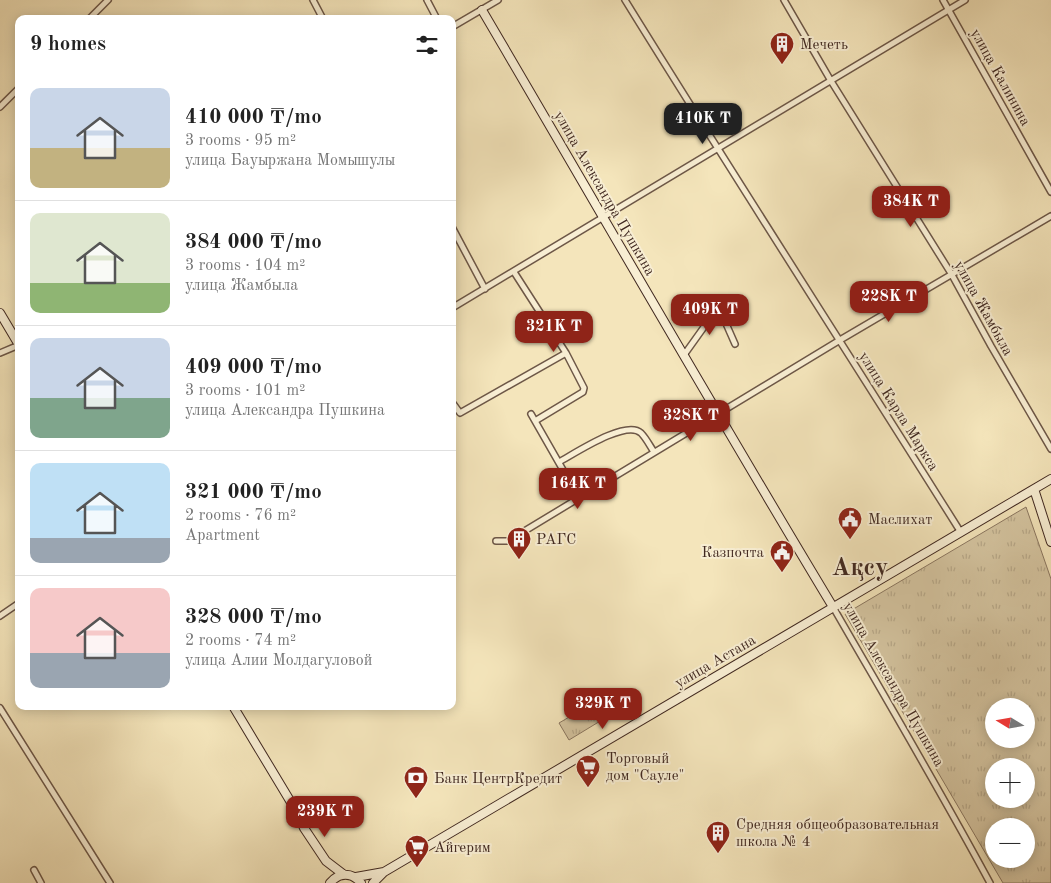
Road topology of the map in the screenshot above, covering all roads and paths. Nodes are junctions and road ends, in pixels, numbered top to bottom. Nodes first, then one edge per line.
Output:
1 (108, 0) edge
2 (312, 0) edge
3 (427, 0) edge
4 (498, 0) edge
5 (625, 0) edge
6 (784, 0) edge
7 (943, 0) edge
8 (965, 0) edge
9 (482, 10) junction
10 (949, 10) junction
11 (93, 15) edge
12 (321, 15) edge
13 (435, 15) edge
14 (456, 25) edge
15 (831, 81) junction
16 (15, 92) edge
17 (0, 107) edge
18 (716, 148) junction
19 (1051, 192) edge
20 (1051, 216) edge
21 (604, 218) junction
22 (456, 235) edge
23 (514, 272) junction
24 (952, 275) junction
25 (485, 289) junction
26 (456, 306) edge
27 (0, 313) edge
28 (15, 338) edge
29 (840, 340) junction
30 (734, 344) dead end
31 (15, 347) edge
32 (0, 353) edge
33 (566, 353) junction
34 (684, 355) junction
35 (456, 408) edge
36 (531, 414) dead end
37 (718, 414) junction
38 (535, 421) junction
39 (1051, 449) edge
40 (654, 452) junction
41 (559, 462) junction
42 (1051, 479) edge
43 (1034, 489) junction
44 (579, 498) junction
45 (960, 531) junction
46 (496, 541) dead end
47 (1051, 542) edge
48 (15, 606) edge
49 (833, 607) junction
50 (0, 616) edge
51 (0, 708) edge
52 (235, 710) edge
53 (326, 861) junction
54 (34, 870) dead end
55 (384, 872) junction
56 (343, 874) junction
57 (359, 880) edge
58 (330, 882) edge
59 (41, 883) edge
60 (110, 883) edge
61 (373, 883) edge
62 (990, 883) edge

1 - 11 street
2 - 12 street
3 - 13 street
4 - 9 street
5 - 18 street, улица Карла Маркса
6 - 15 street, улица Жамбыла
7 - 10 street, улица Калинина
8 - 10 street
9 - 14 street
9 - 21 street, улица Александра Пушкина
10 - 15 street
10 - 19 street, улица Калинина
15 - 18 street
15 - 24 street, улица Жамбыла
16 - 17 street
18 - 21 street
18 - 29 street, улица Карла Маркса
20 - 24 street
21 - 23 street
21 - 34 street, улица Александра Пушкина
22 - 25 street
23 - 25 street
23 - 33 street
24 - 29 street
24 - 39 street, улица Жамбыла
25 - 26 street
27 - 28 street
29 - 37 street
29 - 45 street, улица Карла Маркса
30 - 34 street
31 - 32 street
33 - 35 street
33 - 38 street
34 - 37 street, улица Александра Пушкина
36 - 38 street
37 - 40 street
37 - 49 street, улица Александра Пушкина
38 - 41 street
40 - 41 street
40 - 44 street
41 - 44 street
42 - 43 street, улица Астана
43 - 45 street, улица Астана
43 - 47 street
44 - 46 street
45 - 49 street, улица Астана
48 - 50 street
49 - 55 street, улица Астана
49 - 62 street, улица Александра Пушкина
51 - 60 street
52 - 53 street
53 - 56 street
53 - 58 street
54 - 59 street
55 - 57 street
55 - 61 street
56 - 57 street
56 - 58 street

